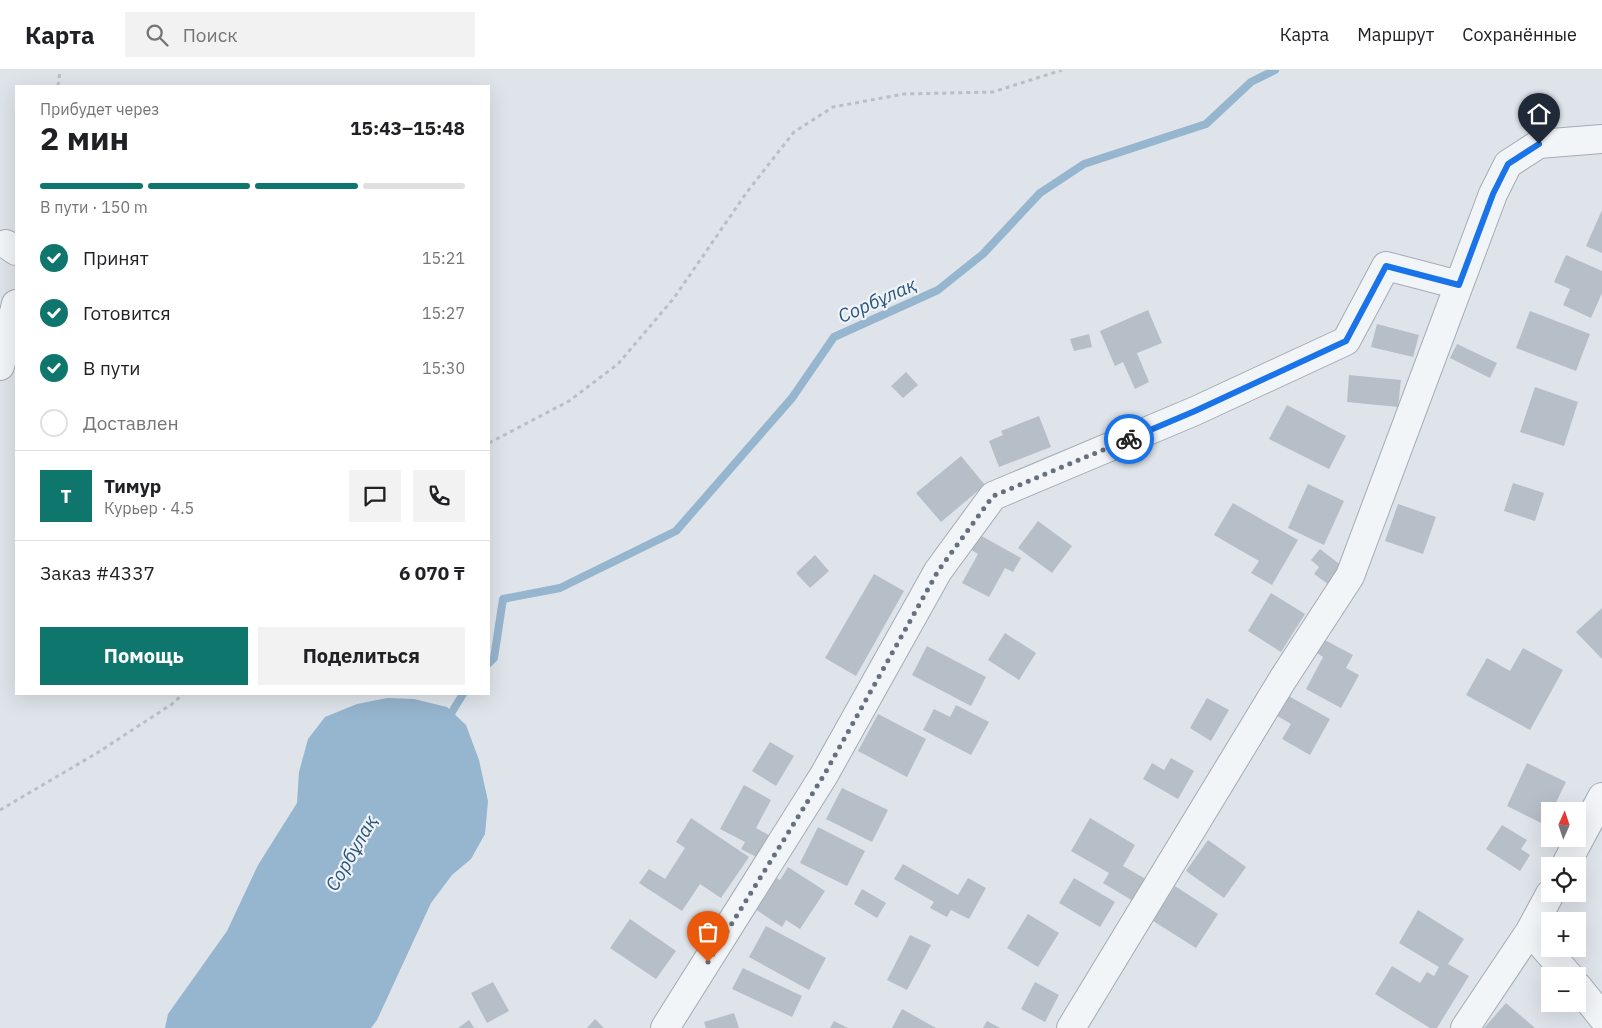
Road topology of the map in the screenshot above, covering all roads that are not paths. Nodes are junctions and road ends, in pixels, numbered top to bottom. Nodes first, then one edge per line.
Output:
1 (1602, 138) edge
2 (1459, 285) junction
3 (15, 308) edge
4 (0, 366) edge
5 (1602, 797) edge
6 (1570, 857) edge
7 (1546, 902) edge
8 (1530, 931) junction
9 (1561, 967) edge
10 (1586, 997) edge
11 (1602, 1017) edge
12 (674, 1023) edge
13 (1071, 1028) edge
14 (1465, 1028) edge

1 - 2 street
2 - 12 street
2 - 13 street
3 - 4 street
5 - 6 street
7 - 8 street
8 - 9 street
8 - 14 street
10 - 11 street

